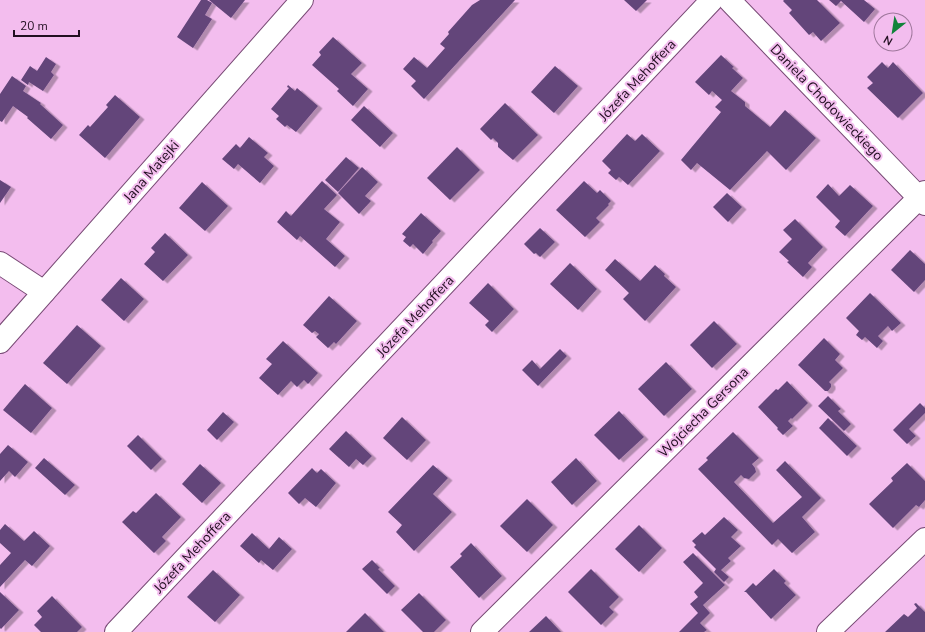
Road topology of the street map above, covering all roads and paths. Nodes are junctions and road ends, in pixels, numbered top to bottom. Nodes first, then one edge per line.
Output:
1 (302, 0) edge
2 (712, 0) edge
3 (730, 0) edge
4 (923, 198) edge
5 (0, 263) edge
6 (44, 292) junction
7 (0, 342) edge
8 (925, 539) edge
9 (116, 632) edge
10 (482, 632) edge
11 (828, 632) edge

1 - 6 street, Jana Matejki
2 - 9 street, Józefa Mehoffera
3 - 4 street, Daniela Chodowieckiego
4 - 10 street, Wojciecha Gersona
5 - 6 street
6 - 7 street, Jana Matejki
8 - 11 street

